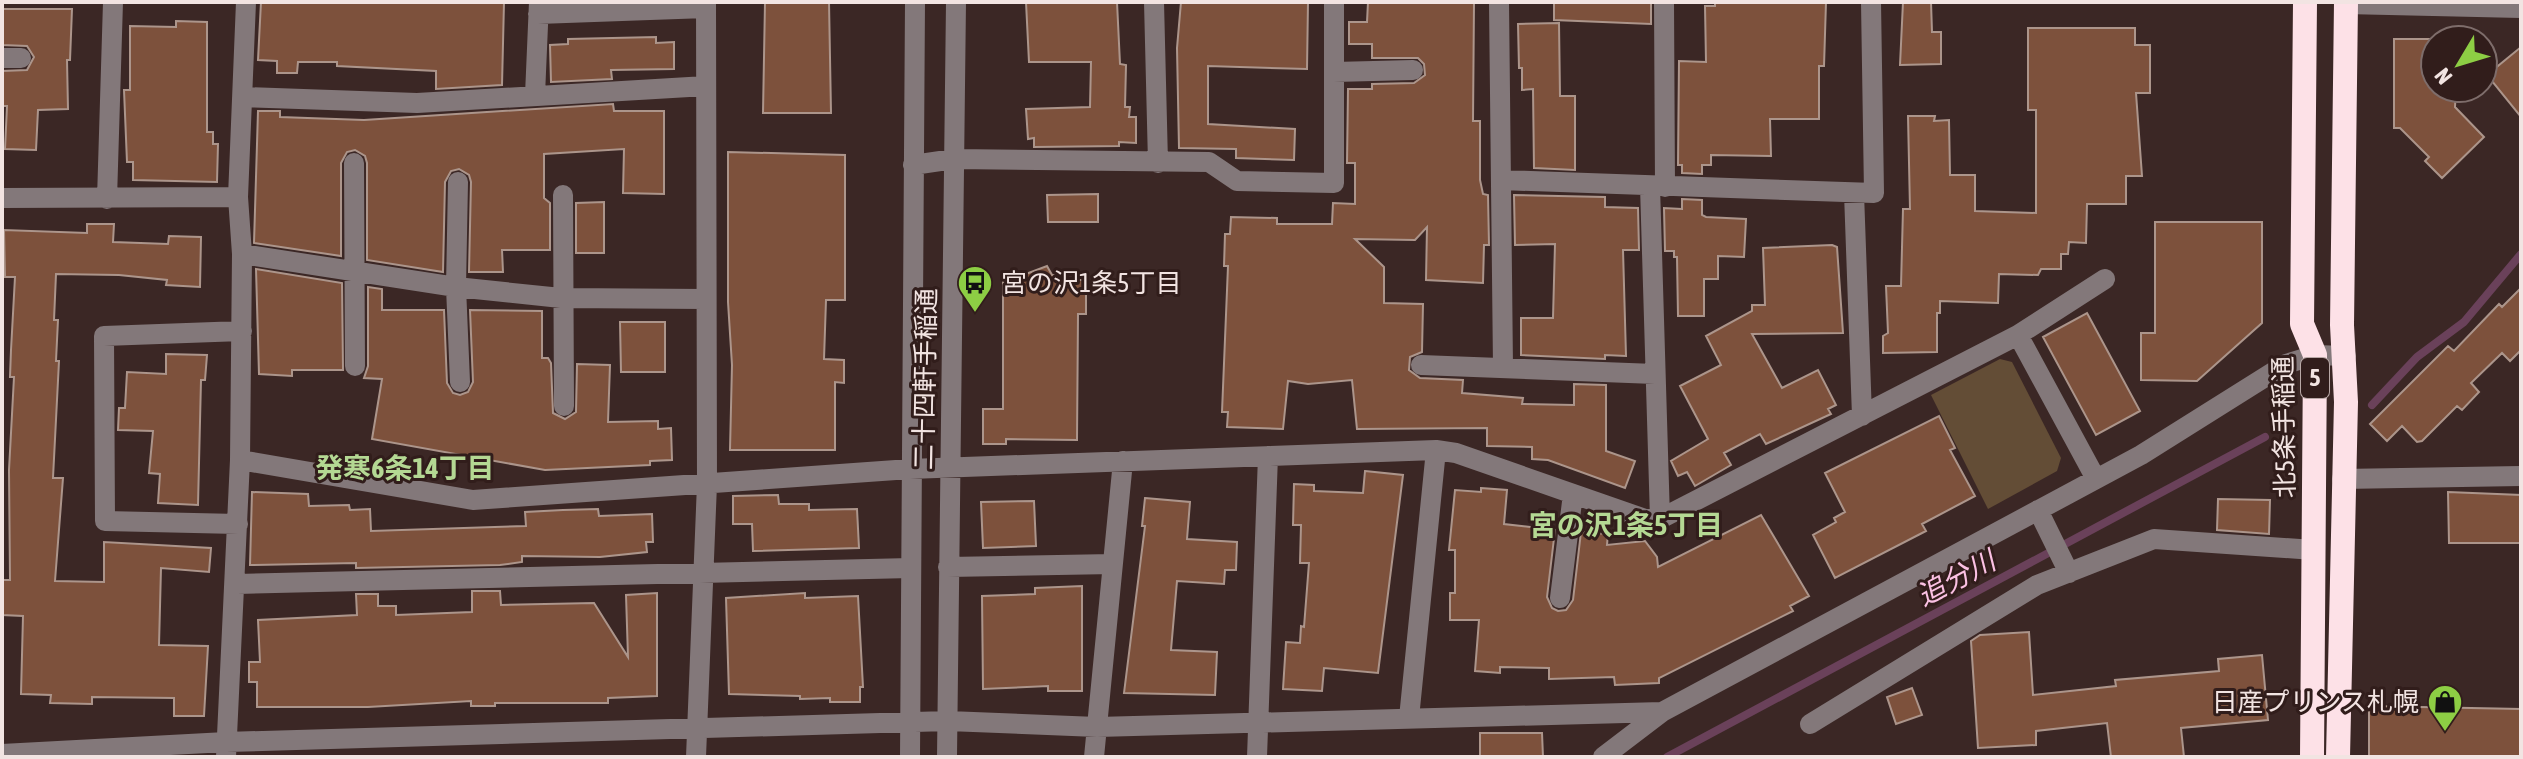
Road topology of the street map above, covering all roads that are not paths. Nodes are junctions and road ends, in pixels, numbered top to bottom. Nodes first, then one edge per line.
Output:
1 (113, 2) edge
2 (246, 2) edge
3 (915, 2) edge
4 (956, 2) edge
5 (1154, 2) edge
6 (1334, 2) edge
7 (1499, 2) edge
8 (1664, 2) edge
9 (1871, 2) edge
10 (2305, 2) edge
11 (2346, 3) edge
12 (706, 5) edge
13 (538, 8) edge
14 (2521, 8) edge
15 (1413, 70) dead end
16 (1334, 72) junction
17 (706, 86) junction
18 (535, 95) junction
19 (243, 97) junction
20 (954, 159) junction
21 (354, 163) dead end
22 (1158, 163) junction
23 (913, 165) junction
24 (1501, 180) junction
25 (458, 182) dead end
26 (1658, 187) junction
27 (1854, 193) junction
28 (563, 195) dead end
29 (238, 197) junction
30 (2, 198) edge
31 (107, 199) junction
32 (242, 254) junction
33 (357, 272) junction
34 (2105, 279) dead end
35 (456, 287) junction
36 (561, 298) junction
37 (705, 299) junction
38 (242, 331) junction
39 (2018, 335) junction
40 (2315, 355) junction
41 (2346, 356) junction
42 (1421, 365) dead end
43 (355, 366) dead end
44 (1503, 367) junction
45 (1655, 374) junction
46 (460, 382) dead end
47 (564, 406) dead end
48 (1862, 416) junction
49 (1436, 450) junction
50 (1268, 456) junction
51 (240, 460) junction
52 (1123, 461) junction
53 (949, 467) junction
54 (910, 469) junction
55 (2521, 476) edge
56 (2096, 479) junction
57 (2342, 479) junction
58 (707, 484) junction
59 (1573, 494) junction
60 (2038, 510) junction
61 (1660, 519) junction
62 (238, 524) junction
63 (2314, 550) junction
64 (1113, 564) junction
65 (948, 567) junction
66 (911, 568) junction
67 (2066, 568) junction
68 (705, 572) junction
69 (237, 584) junction
70 (1560, 598) dead end
71 (1662, 712) junction
72 (1409, 718) junction
73 (948, 721) junction
74 (1259, 722) junction
75 (1810, 724) dead end
76 (911, 725) junction
77 (1097, 727) junction
78 (696, 728) junction
79 (226, 750) edge
80 (2, 754) edge
81 (696, 757) edge
82 (910, 757) edge
83 (947, 757) edge
84 (1094, 757) edge
85 (1257, 757) edge
86 (1603, 757) edge
87 (2312, 757) edge
88 (2338, 757) edge

1 - 31 street
2 - 19 street
3 - 23 street, 二十四軒手稲通
4 - 20 street, 二十四軒手稲通
5 - 22 street
6 - 16 street
7 - 24 street
8 - 26 street
9 - 27 street
10 - 40 highway, 北5条手稲通 / 5
11 - 14 street
11 - 41 highway, 5
12 - 13 street
12 - 17 street
13 - 18 street
15 - 16 street
16 - 22 street
17 - 18 street
17 - 37 street
18 - 19 street
19 - 29 street
20 - 22 street
20 - 23 street
20 - 53 street, 二十四軒手稲通
21 - 33 street
23 - 54 street, 二十四軒手稲通
24 - 26 street
24 - 44 street
25 - 35 street
26 - 27 street
26 - 45 street
27 - 48 street
28 - 36 street
29 - 31 street
29 - 32 street
30 - 31 street
32 - 33 street
32 - 38 street
33 - 35 street
33 - 43 street
34 - 39 street
35 - 36 street
35 - 46 street
36 - 37 street
36 - 47 street
37 - 58 street
38 - 51 street
38 - 62 street
39 - 48 street
39 - 56 street
40 - 41 street
40 - 56 street
40 - 63 highway, 北5条手稲通 / 5
41 - 57 highway, 5
42 - 44 street
44 - 45 street
45 - 61 street
48 - 61 street
49 - 50 street
49 - 59 street
49 - 72 street
50 - 52 street
50 - 74 street
51 - 58 street
51 - 62 street
52 - 53 street
52 - 64 street
53 - 54 street
53 - 65 street, 二十四軒手稲通
54 - 58 street
54 - 66 street, 二十四軒手稲通
55 - 57 street
56 - 60 street
57 - 88 highway, 5
58 - 68 street
59 - 61 street
59 - 70 street
60 - 67 street
60 - 71 street
62 - 69 street
63 - 67 street
63 - 87 highway, 北5条手稲通 / 5
64 - 65 street
64 - 77 street
65 - 73 street, 二十四軒手稲通
66 - 68 street
66 - 76 street, 二十四軒手稲通
67 - 75 street
68 - 69 street
68 - 78 street
69 - 79 street
71 - 72 street
71 - 86 street
72 - 74 street
73 - 76 street
73 - 77 street
73 - 83 street, 二十四軒手稲通
74 - 77 street
74 - 85 street
76 - 78 street
76 - 82 street, 二十四軒手稲通
77 - 84 street
78 - 79 street
78 - 81 street
79 - 80 street

